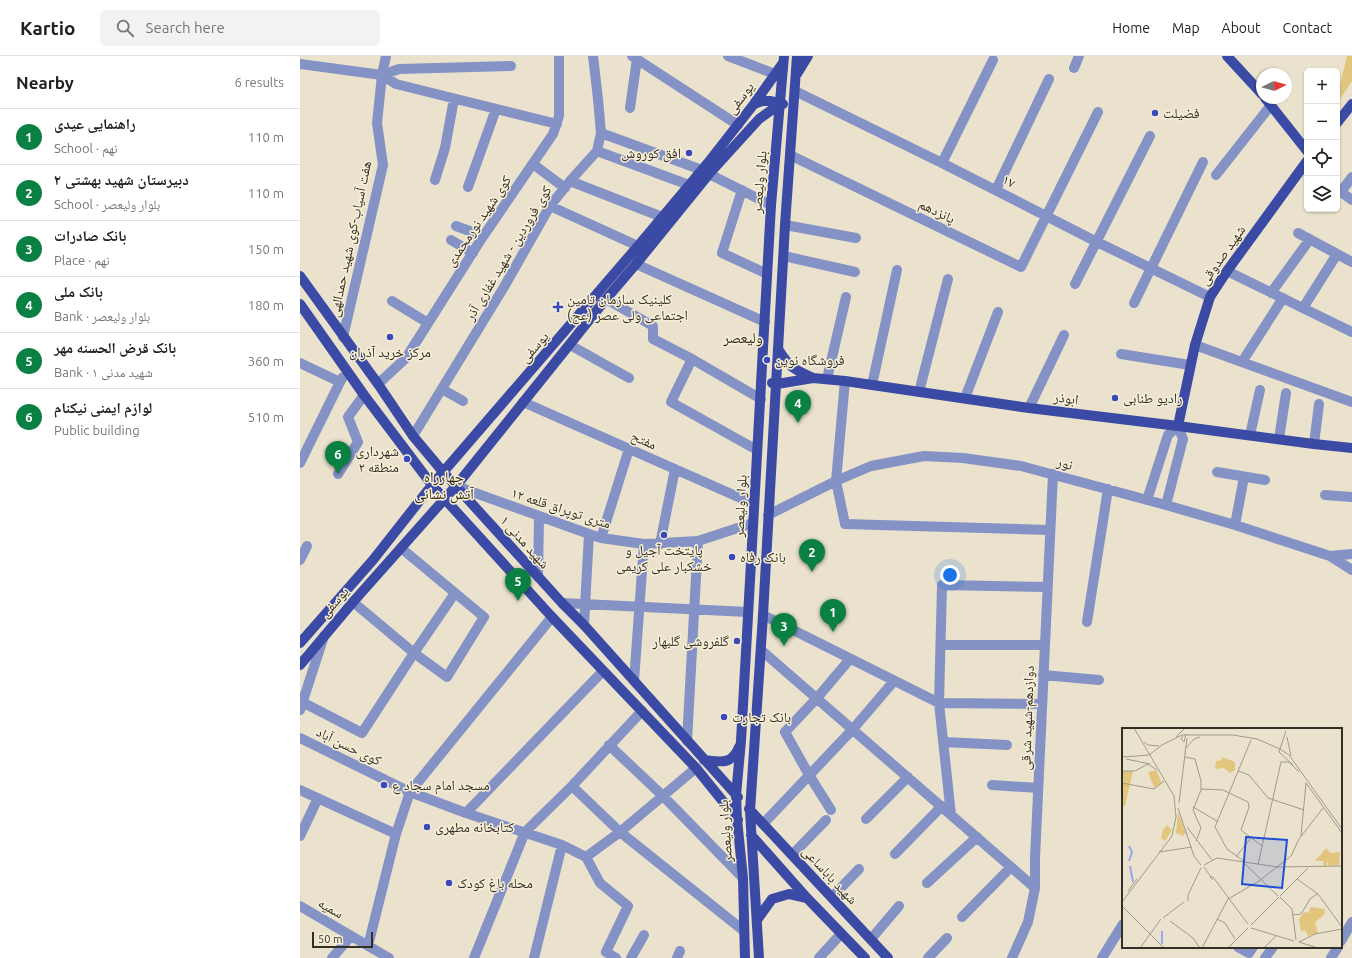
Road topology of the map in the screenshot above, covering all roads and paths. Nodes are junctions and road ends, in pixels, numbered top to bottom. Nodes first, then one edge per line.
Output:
1 (386, 56) edge
2 (559, 56) edge
3 (592, 56) edge
4 (728, 56) edge
5 (797, 56) edge
6 (808, 56) edge
7 (1079, 56) edge
8 (1227, 56) edge
9 (635, 58) edge
10 (784, 60) edge
11 (993, 60) dead end
12 (300, 64) edge
13 (511, 66) dead end
14 (1074, 68) dead end
15 (382, 74) junction
16 (775, 74) junction
17 (796, 76) junction
18 (1049, 79) dead end
19 (1256, 87) edge
20 (795, 91) junction
21 (454, 99) junction
22 (754, 104) junction
23 (780, 104) junction
24 (1266, 104) edge
25 (1270, 104) edge
26 (1352, 104) edge
27 (793, 105) junction
28 (630, 108) dead end
29 (496, 110) junction
30 (1098, 112) dead end
31 (1340, 119) edge
32 (557, 124) junction
33 (738, 124) junction
34 (601, 132) junction
35 (1150, 136) dead end
36 (1304, 147) edge
37 (597, 151) junction
38 (790, 155) junction
39 (1203, 162) dead end
40 (942, 163) junction
41 (532, 164) junction
42 (1304, 165) edge
43 (706, 172) junction
44 (1216, 175) dead end
45 (1352, 177) edge
46 (435, 180) dead end
47 (567, 184) junction
48 (689, 185) junction
49 (468, 187) dead end
50 (1340, 189) edge
51 (742, 190) junction
52 (996, 190) junction
53 (1340, 191) edge
54 (1352, 200) edge
55 (771, 205) junction
56 (550, 206) junction
57 (1046, 215) junction
58 (662, 217) junction
59 (785, 225) junction
60 (456, 226) dead end
61 (1298, 233) dead end
62 (483, 236) junction
63 (856, 238) dead end
64 (451, 240) dead end
65 (1310, 240) junction
66 (1097, 242) junction
67 (638, 246) junction
68 (473, 252) junction
69 (1337, 254) junction
70 (784, 256) junction
71 (1352, 262) edge
72 (636, 264) junction
73 (1151, 269) junction
74 (897, 270) dead end
75 (1226, 271) junction
76 (856, 272) dead end
77 (767, 274) junction
78 (300, 276) edge
79 (948, 279) dead end
80 (1075, 284) dead end
81 (1271, 293) junction
82 (846, 297) dead end
83 (1210, 297) junction
84 (1282, 298) junction
85 (606, 299) junction
86 (392, 301) dead end
87 (1134, 303) dead end
88 (300, 304) edge
89 (1303, 308) junction
90 (998, 312) dead end
91 (765, 322) junction
92 (428, 323) junction
93 (1352, 332) edge
94 (1064, 335) dead end
95 (343, 337) junction
96 (560, 338) junction
97 (1195, 344) junction
98 (570, 345) junction
99 (778, 349) junction
100 (1121, 354) dead end
101 (692, 359) junction
102 (360, 360) junction
103 (1242, 362) junction
104 (300, 363) edge
105 (1190, 365) junction
106 (347, 370) junction
107 (629, 378) dead end
108 (813, 378) junction
109 (827, 380) junction
110 (845, 381) junction
111 (340, 382) junction
112 (762, 382) junction
113 (378, 384) junction
114 (777, 384) junction
115 (872, 385) junction
116 (442, 389) junction
117 (1260, 390) dead end
118 (919, 392) junction
119 (1286, 393) dead end
120 (364, 395) junction
121 (965, 398) junction
122 (761, 399) junction
123 (463, 401) dead end
124 (523, 402) junction
125 (1352, 402) edge
126 (1319, 404) dead end
127 (1029, 408) junction
128 (1178, 426) junction
129 (1250, 435) junction
130 (413, 436) junction
131 (1279, 439) junction
132 (1314, 444) junction
133 (1352, 448) edge
134 (629, 449) junction
135 (757, 450) junction
136 (300, 463) edge
137 (675, 469) junction
138 (1217, 472) dead end
139 (444, 473) junction
140 (338, 474) dead end
141 (1053, 474) junction
142 (1244, 477) junction
143 (1265, 480) dead end
144 (836, 481) junction
145 (432, 485) junction
146 (456, 486) junction
147 (1108, 489) junction
148 (1325, 495) dead end
149 (1352, 497) edge
150 (445, 498) junction
151 (1147, 500) junction
152 (754, 504) junction
153 (1166, 505) junction
154 (768, 515) junction
155 (539, 517) junction
156 (753, 523) junction
157 (1235, 525) junction
158 (1050, 530) junction
159 (589, 534) junction
160 (601, 538) junction
161 (698, 542) junction
162 (644, 544) junction
163 (660, 544) junction
164 (307, 546) dead end
165 (401, 548) junction
166 (1352, 554) edge
167 (1330, 556) junction
168 (300, 560) edge
169 (372, 560) junction
170 (382, 569) junction
171 (1352, 570) edge
172 (538, 577) junction
173 (1047, 587) junction
174 (455, 593) junction
175 (352, 602) junction
176 (562, 603) junction
177 (585, 604) junction
178 (640, 607) junction
179 (694, 609) junction
180 (748, 612) junction
181 (764, 615) junction
182 (552, 617) junction
183 (1087, 622) dead end
184 (584, 625) junction
185 (324, 635) junction
186 (571, 636) junction
187 (300, 643) edge
188 (941, 645) junction
189 (1044, 645) junction
190 (761, 650) junction
191 (414, 653) junction
192 (850, 659) junction
193 (300, 665) edge
194 (603, 671) junction
195 (1043, 675) junction
196 (1099, 680) dead end
197 (634, 681) junction
198 (894, 681) junction
199 (818, 698) junction
200 (939, 703) junction
201 (1042, 704) junction
202 (301, 706) edge
203 (642, 711) junction
204 (853, 730) junction
205 (300, 738) edge
206 (687, 741) junction
207 (741, 741) junction
208 (943, 742) junction
209 (609, 745) junction
210 (1007, 745) dead end
211 (704, 760) junction
212 (696, 768) junction
213 (809, 775) junction
214 (908, 777) junction
215 (992, 785) dead end
216 (572, 786) junction
217 (1038, 788) junction
218 (300, 790) edge
219 (410, 792) junction
220 (736, 795) junction
221 (662, 796) junction
222 (318, 798) junction
223 (942, 806) junction
224 (831, 810) dead end
225 (750, 811) junction
226 (466, 813) junction
227 (951, 815) junction
228 (737, 819) junction
229 (866, 819) dead end
230 (826, 820) dead end
231 (763, 824) junction
232 (525, 832) junction
233 (620, 832) junction
234 (396, 834) junction
235 (300, 836) edge
236 (752, 836) junction
237 (977, 837) junction
238 (562, 845) junction
239 (895, 854) dead end
240 (792, 855) junction
241 (586, 858) junction
242 (1011, 867) junction
243 (859, 869) dead end
244 (743, 878) junction
245 (926, 883) dead end
246 (1035, 888) junction
247 (807, 898) junction
248 (832, 898) junction
249 (300, 906) edge
250 (899, 906) dead end
251 (962, 917) dead end
252 (758, 920) junction
253 (1352, 922) edge
254 (1122, 926) edge
255 (744, 930) junction
256 (841, 934) junction
257 (644, 935) dead end
258 (351, 936) junction
259 (947, 938) dead end
260 (871, 939) junction
261 (1342, 939) edge
262 (368, 946) junction
263 (1240, 948) edge
264 (1252, 948) edge
265 (1272, 948) edge
266 (1337, 948) edge
267 (332, 958) edge
268 (389, 958) edge
269 (474, 958) edge
270 (534, 958) edge
271 (616, 958) edge
272 (631, 958) edge
273 (745, 958) edge
274 (759, 958) edge
275 (819, 958) edge
276 (865, 958) edge
277 (888, 958) edge
278 (928, 958) edge
279 (1012, 958) edge
280 (1102, 958) edge
281 (1265, 958) edge
282 (1331, 958) edge

1 - 15 street, هفت آسیاب-کوی شهید حمدالهی
2 - 32 street, کوی شهید نورمحمدی
3 - 34 street
4 - 16 street
5 - 17 main road, بلوار ولیعصر
6 - 17 main road
7 - 14 street
8 - 19 main road
9 - 28 street
9 - 33 street
10 - 16 main road, یوسفی
10 - 23 main road, بلوار ولیعصر
11 - 40 street
12 - 15 street
13 - 15 street
15 - 21 street
15 - 95 street, هفت آسیاب-کوی شهید حمدالهی
16 - 22 main road, یوسفی
17 - 20 main road, بلوار ولیعصر
18 - 52 street
20 - 27 main road, بلوار ولیعصر
20 - 40 street, ۱۷
21 - 29 street
21 - 46 street
22 - 23 main road
22 - 33 main road, یوسفی
23 - 27 main road
23 - 43 main road, یوسفی
23 - 55 main road, بلوار ولیعصر
24 - 44 street
25 - 36 main road
26 - 31 main road
27 - 38 main road, بلوار ولیعصر
29 - 32 street
29 - 49 street
30 - 57 street
32 - 41 street, کوی شهید نورمحمدی
33 - 43 main road, یوسفی
34 - 37 street
34 - 43 street
35 - 66 street
37 - 47 street, کوی فروردین - شهید غفاری آذر
37 - 48 street
38 - 57 street, پانزدهم
38 - 59 main road, بلوار ولیعصر
39 - 73 street
40 - 52 street, ۱۷
41 - 47 street
41 - 62 street, کوی شهید نورمحمدی
42 - 75 main road, شهید صدوقی
43 - 48 main road, یوسفی
43 - 51 street
43 - 72 main road, یوسفی
45 - 50 street
47 - 56 street, کوی فروردین - شهید غفاری آذر
47 - 58 street
48 - 58 main road, یوسفی
51 - 55 street
51 - 77 street
52 - 57 street, ۱۷
53 - 54 street
55 - 77 main road, بلوار ولیعصر
56 - 67 street
56 - 116 street, کوی فروردین - شهید غفاری آذر
57 - 66 street, ۱۷
58 - 67 main road, یوسفی
59 - 63 street
59 - 70 main road, بلوار ولیعصر
60 - 62 street
61 - 65 street
62 - 68 street, کوی شهید نورمحمدی
64 - 68 street
65 - 69 street
65 - 81 street
66 - 73 street, ۱۷
66 - 80 street
67 - 96 main road, یوسفی
68 - 92 street, کوی شهید نورمحمدی
69 - 71 street
69 - 89 street
70 - 76 street
70 - 99 main road, بلوار ولیعصر
72 - 85 main road, یوسفی
72 - 91 street
73 - 83 street, ۱۷
73 - 87 street
74 - 115 street
75 - 81 street
75 - 83 main road, شهید صدوقی
77 - 91 main road, بلوار ولیعصر
78 - 95 main road, شهید مدنی ۱
79 - 118 street
81 - 84 street
82 - 109 street
83 - 97 main road, شهید صدوقی
84 - 89 street
84 - 103 street
85 - 98 main road, یوسفی
85 - 101 street
86 - 92 street
88 - 106 main road
89 - 93 street
90 - 121 street
91 - 112 main road, بلوار ولیعصر
92 - 113 street, کوی شهید نورمحمدی
94 - 127 street
95 - 102 main road, شهید مدنی ۱
96 - 98 main road
96 - 139 main road, یوسفی
97 - 103 street
97 - 105 main road, شهید صدوقی
98 - 107 street
98 - 124 main road, یوسفی
99 - 108 main road
99 - 114 main road, بلوار ولیعصر
100 - 105 street
101 - 122 street
101 - 135 street
102 - 106 main road
102 - 113 main road, شهید مدنی ۱
103 - 125 street
104 - 111 street
105 - 128 main road, شهید صدوقی
106 - 111 street
106 - 120 main road
108 - 109 main road, ابوذر
108 - 114 main road, ابوذر
109 - 110 main road, ابوذر
110 - 115 main road, ابوذر
110 - 144 street
111 - 136 street
112 - 114 main road, ابوذر
112 - 122 main road, بلوار ولیعصر
113 - 120 main road
113 - 130 main road, شهید مدنی ۱
114 - 154 main road, بلوار ولیعصر
115 - 118 main road, ابوذر
116 - 123 street
116 - 130 street, کوی فروردین - شهید غفاری آذر
117 - 129 street
118 - 121 main road, ابوذر
119 - 131 street
120 - 140 street
120 - 145 main road
121 - 127 main road, ابوذر
122 - 135 main road, بلوار ولیعصر
124 - 134 street, مفتح
124 - 146 main road, یوسفی
126 - 132 street
127 - 128 main road, ابوذر
128 - 129 main road, ابوذر
128 - 151 street
128 - 153 street
129 - 131 main road, ابوذر
130 - 139 main road, شهید مدنی ۱
131 - 132 main road, ابوذر
132 - 133 main road, ابوذر
134 - 137 street, مفتح
134 - 160 street
135 - 152 main road, بلوار ولیعصر
137 - 152 street, مفتح
137 - 163 street
138 - 142 street
139 - 145 main road, یوسفی
139 - 146 main road, شهید مدنی ۱
141 - 144 street, نور
141 - 147 street, نور
141 - 158 street, دوازدهم-شهید شرقی
142 - 143 street
142 - 157 street
144 - 154 street, نور
144 - 158 street
145 - 150 main road
145 - 169 main road, یوسفی
146 - 150 main road, یوسفی
146 - 155 street, ۱۲ متری توپراق قلعه
146 - 172 main road, شهید مدنی ۱
147 - 151 street, نور
147 - 183 street
148 - 149 street
150 - 165 main road, یوسفی
150 - 182 main road
151 - 153 street, نور
152 - 156 main road, بلوار ولیعصر
153 - 157 street, نور
154 - 156 main road
154 - 181 main road, بلوار ولیعصر
155 - 159 street, ۱۲ متری توپراق قلعه
155 - 172 street
156 - 161 street, ۱۲ متری توپراق قلعه
156 - 180 main road, بلوار ولیعصر
157 - 167 street, نور
158 - 173 street, دوازدهم-شهید شرقی
159 - 160 street, ۱۲ متری توپراق قلعه
159 - 177 street
160 - 162 street, ۱۲ متری توپراق قلعه
161 - 163 street, ۱۲ متری توپراق قلعه
161 - 179 street
162 - 163 street, ۱۲ متری توپراق قلعه
162 - 178 street
164 - 168 street
165 - 170 main road, یوسفی
165 - 174 street
166 - 167 street
167 - 171 street, نور
169 - 170 main road
169 - 187 main road, یوسفی
170 - 175 main road, یوسفی
172 - 176 main road, شهید مدنی ۱
173 - 188 street
173 - 189 street, دوازدهم-شهید شرقی
174 - 191 street
174 - 191 street
175 - 185 main road, یوسفی
175 - 191 street
176 - 177 street
176 - 184 main road, شهید مدنی ۱
177 - 178 street
177 - 184 street
178 - 179 street
178 - 197 street
179 - 180 street
179 - 206 street
180 - 207 main road, بلوار ولیعصر
181 - 190 main road, بلوار ولیعصر
181 - 192 street
182 - 186 main road
182 - 219 street
184 - 186 main road
184 - 197 main road, شهید مدنی ۱
185 - 193 main road, یوسفی
185 - 202 street
186 - 194 main road
188 - 189 street
188 - 200 street
189 - 195 street, دوازدهم-شهید شرقی
190 - 199 street
190 - 225 main road, بلوار ولیعصر
191 - 202 street
192 - 198 street
192 - 199 street
194 - 203 main road
194 - 226 street
195 - 196 street
195 - 201 street, دوازدهم-شهید شرقی
197 - 206 main road, شهید مدنی ۱
198 - 200 street
198 - 204 street
199 - 204 street
199 - 213 street
200 - 201 street
200 - 208 street
201 - 217 street, دوازدهم-شهید شرقی
203 - 209 street
203 - 212 main road
204 - 213 street
204 - 214 street
205 - 219 street, کوی حسن آباد
206 - 211 main road, شهید مدنی ۱
207 - 211 main road
207 - 220 main road, بلوار ولیعصر
208 - 210 street
208 - 227 street
209 - 216 street
209 - 221 street
211 - 220 main road, شهید مدنی ۱
212 - 221 street
212 - 228 main road
213 - 224 street
213 - 231 street
214 - 223 street
214 - 229 street
215 - 217 street
216 - 232 street
216 - 233 street
217 - 246 street, دوازدهم-شهید شرقی
218 - 222 street
219 - 226 street, کوی حسن آباد
219 - 234 street
220 - 225 main road, شهید مدنی ۱
220 - 228 main road, بلوار ولیعصر
221 - 233 street
221 - 244 street
222 - 234 street
222 - 235 street
223 - 227 street
223 - 239 street
225 - 231 main road, شهید باباساعی
225 - 236 main road, بلوار ولیعصر
226 - 232 street, کوی حسن آباد
227 - 237 street
228 - 236 main road
228 - 244 main road, بلوار ولیعصر
230 - 240 street
231 - 240 main road, شهید باباساعی
232 - 238 street, کوی حسن آباد
232 - 269 street
233 - 241 street
233 - 255 street
234 - 262 street
236 - 247 main road
236 - 252 main road, بلوار ولیعصر
237 - 242 street
237 - 245 street
238 - 241 street, کوی حسن آباد
238 - 270 street
240 - 248 main road, شهید باباساعی
241 - 271 street
242 - 246 street
242 - 251 street
243 - 248 street
244 - 255 main road, بلوار ولیعصر
246 - 279 street, دوازدهم-شهید شرقی
247 - 252 main road
247 - 256 main road
248 - 260 main road, شهید باباساعی
249 - 258 street, سمیه
250 - 260 street
252 - 274 main road, بلوار ولیعصر
253 - 261 street
254 - 280 street
255 - 273 main road, بلوار ولیعصر
256 - 275 street
256 - 276 main road
257 - 272 street
258 - 262 street, سمیه
258 - 267 street
259 - 278 street
260 - 277 main road, شهید باباساعی
262 - 268 street, سمیه
263 - 264 street
265 - 281 street
266 - 282 street

